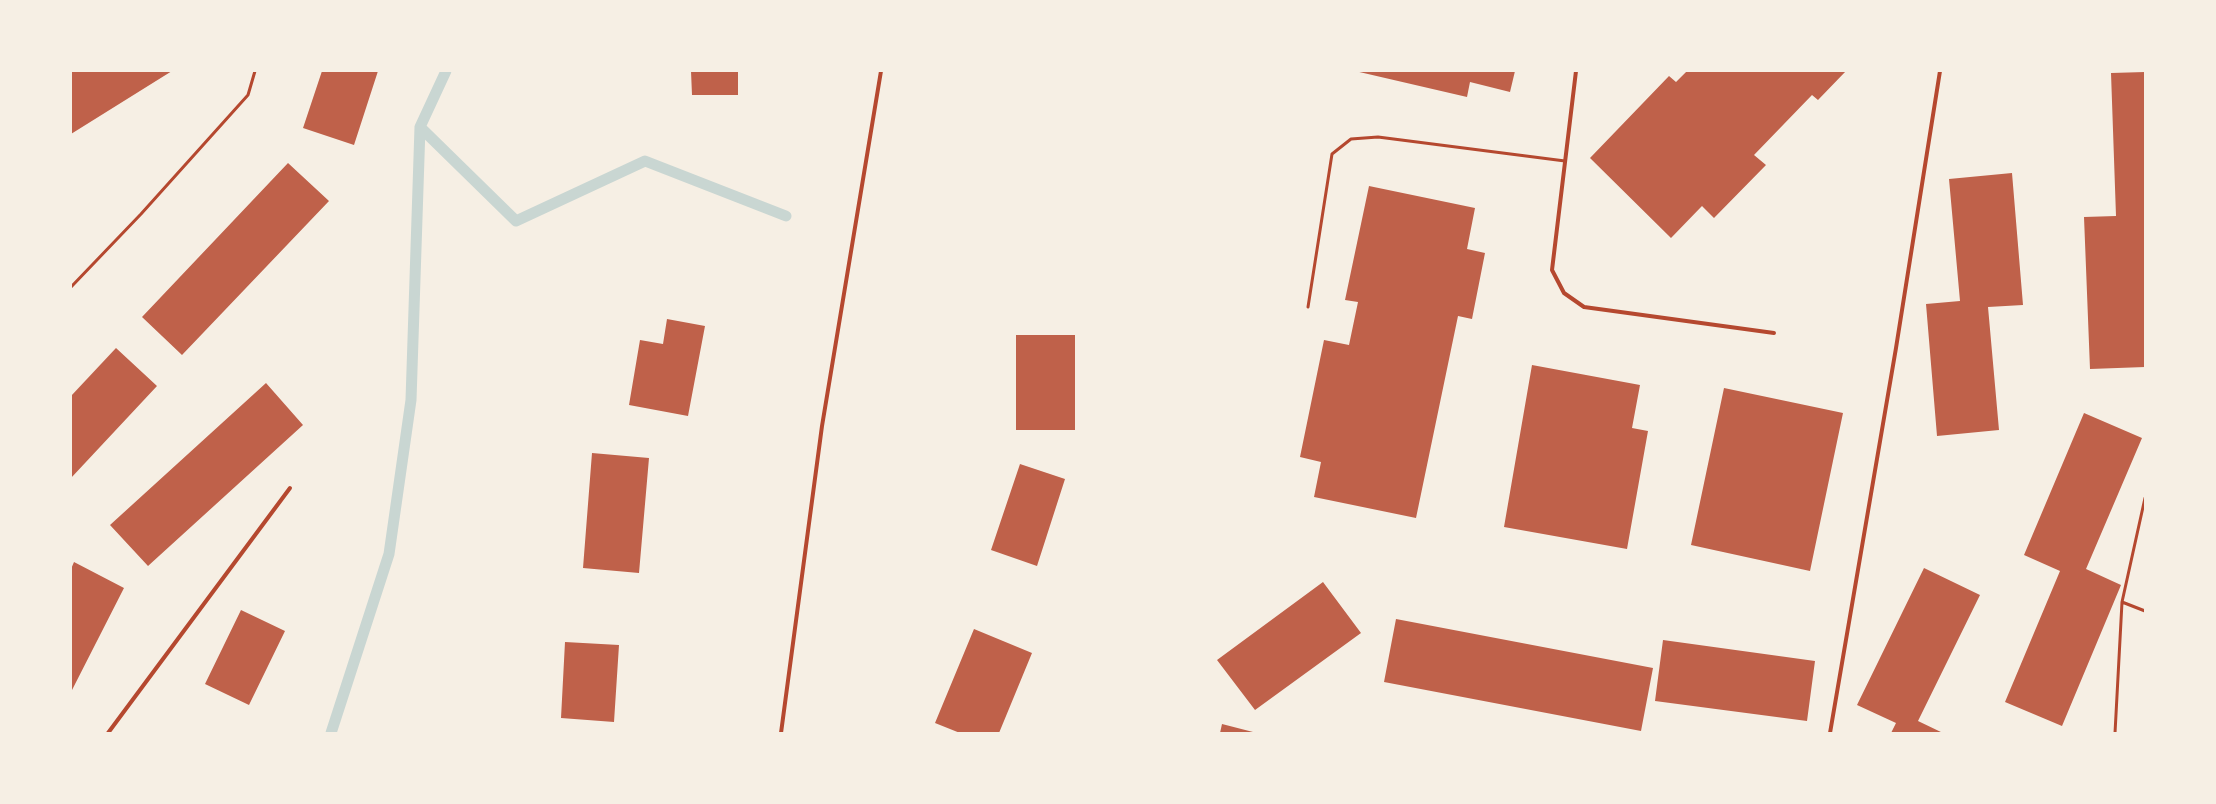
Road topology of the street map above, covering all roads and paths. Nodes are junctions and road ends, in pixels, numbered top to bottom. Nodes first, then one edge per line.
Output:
1 (255, 71) edge
2 (881, 71) edge
3 (1576, 71) edge
4 (1940, 71) edge
5 (1565, 161) junction
6 (71, 287) edge
7 (1308, 307) dead end
8 (1774, 333) dead end
9 (290, 488) dead end
10 (2145, 498) edge
11 (2122, 602) junction
12 (2145, 611) edge
13 (108, 733) edge
14 (781, 733) edge
15 (1830, 733) edge
16 (2115, 733) edge

1 - 6 lane
2 - 14 street
3 - 5 street
4 - 15 street
5 - 7 lane
5 - 8 street
9 - 13 street
10 - 11 lane
11 - 12 lane
11 - 16 lane

